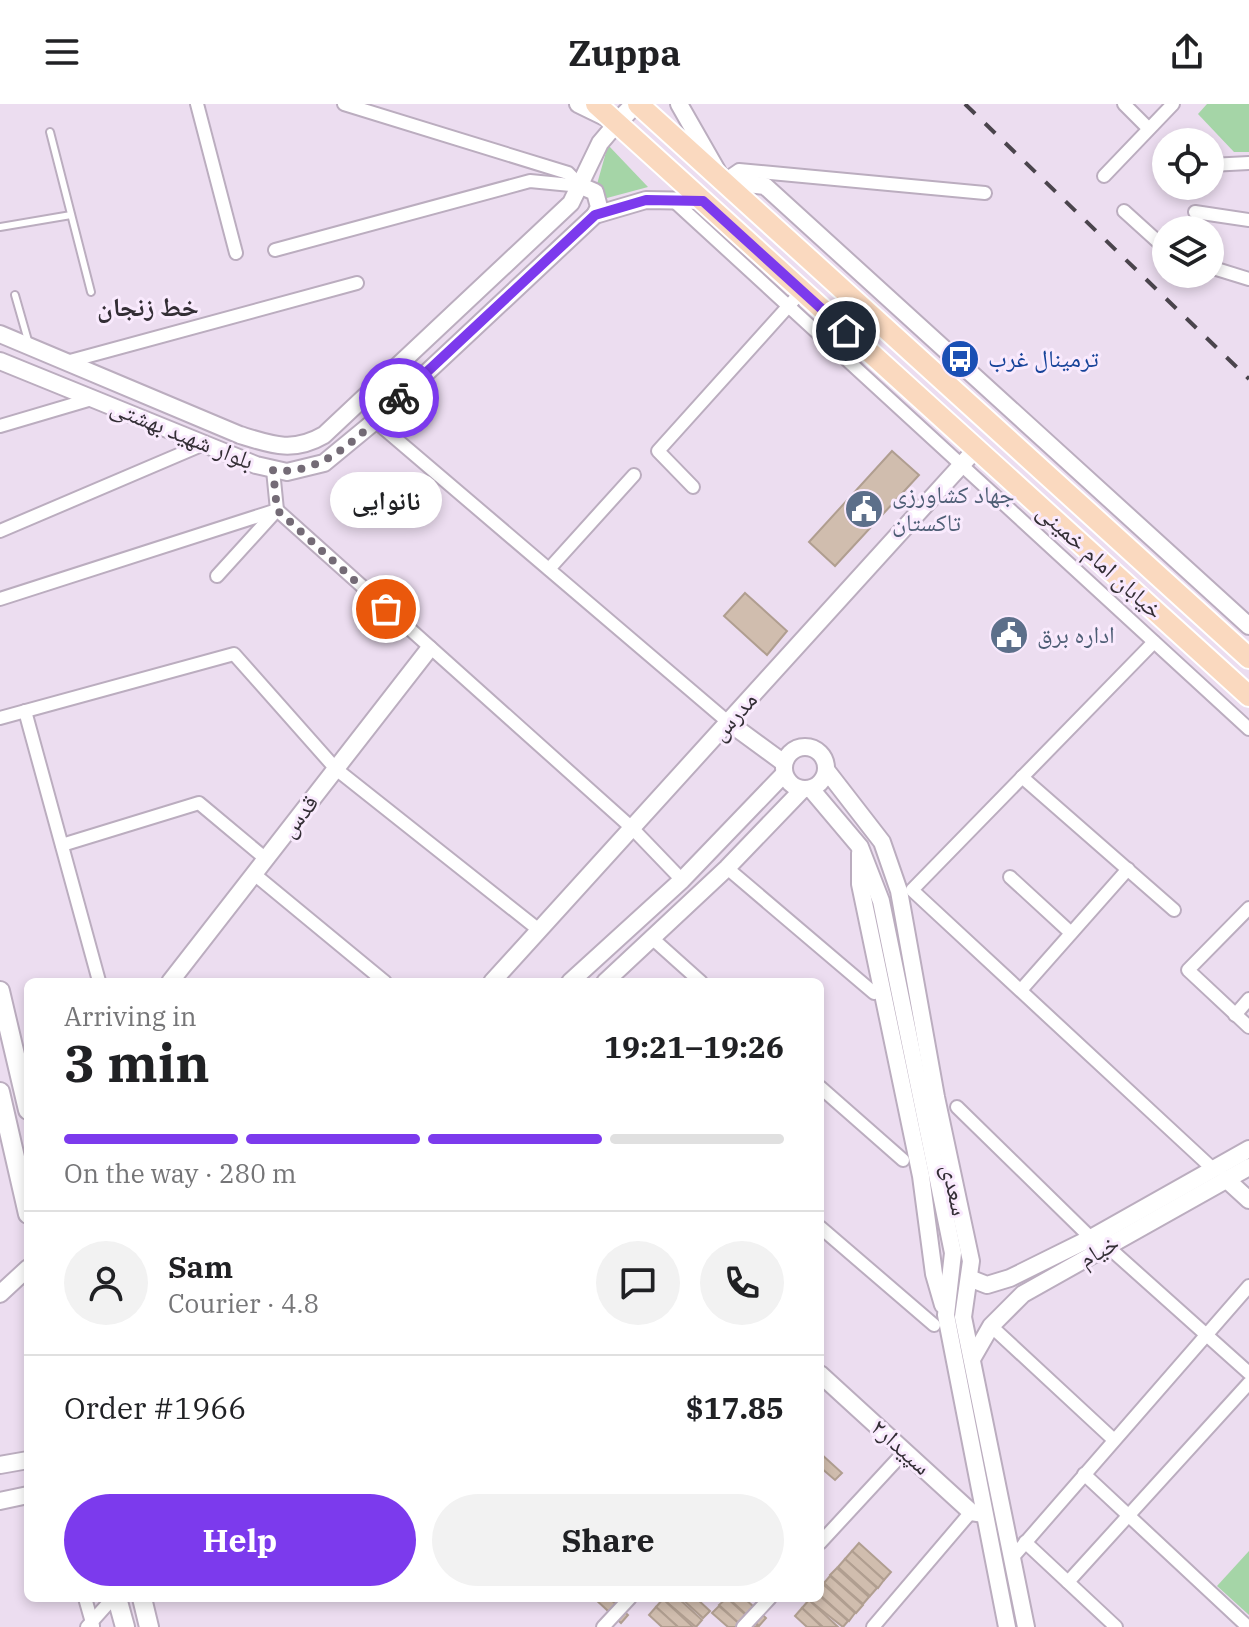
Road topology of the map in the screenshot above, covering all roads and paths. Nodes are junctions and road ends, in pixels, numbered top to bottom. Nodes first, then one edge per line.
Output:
1 (197, 104) edge
2 (344, 104) edge
3 (578, 104) edge
4 (596, 104) edge
5 (636, 104) edge
6 (679, 104) edge
7 (1124, 104) edge
8 (1173, 104) edge
9 (617, 123) junction
10 (1148, 128) junction
11 (50, 132) dead end
12 (1249, 163) edge
13 (1224, 164) edge
14 (1104, 176) dead end
15 (723, 181) junction
16 (581, 186) junction
17 (985, 193) dead end
18 (674, 201) junction
19 (703, 201) junction
20 (1124, 211) dead end
21 (1195, 212) dead end
22 (71, 215) junction
23 (595, 215) junction
24 (1249, 220) edge
25 (0, 227) edge
26 (1152, 236) edge
27 (275, 250) dead end
28 (236, 253) dead end
29 (1224, 271) edge
30 (1249, 279) edge
31 (357, 283) dead end
32 (91, 292) dead end
33 (15, 295) dead end
34 (796, 299) junction
35 (0, 334) edge
36 (29, 344) junction
37 (70, 361) junction
38 (7, 364) edge
39 (912, 390) junction
40 (95, 398) junction
41 (897, 406) junction
42 (375, 421) junction
43 (0, 426) edge
44 (995, 427) junction
45 (204, 444) junction
46 (976, 449) junction
47 (962, 465) junction
48 (273, 470) junction
49 (634, 475) dead end
50 (693, 487) dead end
51 (277, 510) junction
52 (0, 531) edge
53 (549, 569) junction
54 (217, 576) dead end
55 (0, 599) edge
56 (1249, 626) edge
57 (1154, 642) junction
58 (429, 649) junction
59 (1249, 658) edge
60 (1249, 696) edge
61 (25, 711) junction
62 (0, 718) edge
63 (728, 722) junction
64 (1249, 729) edge
65 (784, 768) junction
66 (336, 769) junction
67 (827, 771) junction
68 (1022, 777) junction
69 (807, 789) junction
70 (632, 828) junction
71 (62, 845) junction
72 (266, 859) junction
73 (727, 868) junction
74 (1128, 869) junction
75 (254, 874) junction
76 (1010, 877) dead end
77 (682, 880) junction
78 (1249, 908) edge
79 (1174, 910) dead end
80 (539, 930) junction
81 (1071, 933) junction
82 (653, 939) junction
83 (98, 978) edge
84 (173, 978) edge
85 (380, 978) edge
86 (496, 978) edge
87 (574, 978) edge
88 (609, 978) edge
89 (697, 978) edge
90 (1021, 990) junction
91 (0, 991) edge
92 (874, 993) dead end
93 (1249, 999) edge
94 (1235, 1015) junction
95 (1249, 1027) edge
96 (824, 1091) edge
97 (0, 1092) edge
98 (24, 1093) edge
99 (957, 1107) dead end
100 (1249, 1149) edge
101 (903, 1160) dead end
102 (1249, 1167) edge
103 (1220, 1174) junction
104 (24, 1197) edge
105 (1249, 1200) edge
106 (824, 1230) edge
107 (1091, 1238) junction
108 (1107, 1246) junction
109 (24, 1272) edge
110 (1017, 1274) junction
111 (969, 1278) junction
112 (996, 1283) junction
113 (1249, 1286) edge
114 (1026, 1293) junction
115 (0, 1294) edge
116 (1008, 1307) junction
117 (940, 1320) junction
118 (991, 1326) junction
119 (1206, 1335) junction
120 (972, 1359) junction
121 (1249, 1373) edge
122 (824, 1383) edge
123 (1249, 1383) edge
124 (1114, 1440) junction
125 (905, 1451) junction
126 (24, 1461) edge
127 (0, 1465) edge
128 (1084, 1474) junction
129 (24, 1496) edge
130 (0, 1501) edge
131 (978, 1513) junction
132 (1129, 1516) junction
133 (824, 1539) edge
134 (1025, 1542) junction
135 (1012, 1558) junction
136 (1068, 1582) junction
137 (86, 1602) edge
138 (111, 1602) edge
139 (116, 1602) edge
140 (143, 1602) edge
141 (626, 1602) edge
142 (766, 1602) edge
143 (91, 1625) edge
144 (125, 1627) edge
145 (149, 1627) edge
146 (603, 1627) edge
147 (743, 1627) edge
148 (873, 1627) edge
149 (1007, 1627) edge
150 (1026, 1627) edge
151 (1116, 1627) edge
152 (1248, 1627) edge

1 - 28 street
2 - 16 street
3 - 9 street
4 - 9 main road, خیابان امام خمینی
5 - 9 main road
5 - 15 main road, خیابان امام خمینی
6 - 15 street
7 - 10 street
8 - 10 street
9 - 16 street, بلوار شهید بهشتی
9 - 19 main road, خیابان امام خمینی
10 - 14 street
11 - 22 lane
12 - 13 street
15 - 17 street
15 - 19 main road
15 - 44 main road, خیابان امام خمینی
15 - 56 street
16 - 23 street
16 - 27 street
16 - 37 street, بلوار شهید بهشتی
18 - 19 street, بلوار شهید بهشتی
18 - 23 street, بلوار شهید بهشتی
18 - 34 street
19 - 34 main road, خیابان امام خمینی
20 - 26 street
21 - 24 street
22 - 25 lane
22 - 32 lane
23 - 42 street, بلوار شهید بهشتی
29 - 30 street
31 - 37 street
33 - 36 lane
34 - 39 main road, خیابان امام خمینی
34 - 41 street
34 - 50 street
35 - 36 street, بلوار شهید بهشتی
36 - 37 street, بلوار شهید بهشتی
36 - 38 street
38 - 40 street, بلوار شهید بهشتی
39 - 41 street
39 - 46 main road, خیابان امام خمینی
40 - 43 street
40 - 45 street, بلوار شهید بهشتی
41 - 47 street
42 - 48 street, بلوار شهید بهشتی
42 - 53 street
44 - 46 main road
44 - 59 main road, خیابان امام خمینی
45 - 48 street, بلوار شهید بهشتی
45 - 52 street
46 - 47 street, مدرس
46 - 60 main road, خیابان امام خمینی
47 - 57 street
47 - 63 street, مدرس
48 - 51 street
49 - 53 street
51 - 54 street
51 - 55 street
51 - 58 street
53 - 63 street
57 - 64 street
57 - 68 street
58 - 66 street, قدس
58 - 70 street
61 - 62 street
61 - 66 street
61 - 71 street
63 - 65 street
63 - 70 street, مدرس
65 - 67 street
65 - 69 street
65 - 77 street
66 - 72 street, قدس
66 - 80 street
67 - 69 street
67 - 111 street, سعدی
68 - 74 street
68 - 90 street
69 - 73 street
69 - 117 street, سعدی
70 - 77 street
70 - 80 street, مدرس
71 - 72 street
71 - 83 street
72 - 75 street, قدس
73 - 82 street
73 - 92 street
74 - 79 street
74 - 81 street
75 - 84 street, قدس
75 - 85 street
76 - 81 street
77 - 87 street
78 - 94 street
80 - 86 street, مدرس
81 - 90 street
82 - 88 street
82 - 89 street
90 - 103 street
91 - 98 main road
93 - 94 street
94 - 95 street
96 - 101 street
97 - 104 main road
99 - 107 street
100 - 103 street, خیام
102 - 103 street, خیام
103 - 105 street
103 - 107 street, خیام
103 - 108 street, خیام
106 - 117 street
107 - 110 street, خیام
108 - 114 street, خیام
108 - 119 street
109 - 115 street
110 - 112 street, خیام
110 - 114 street
111 - 112 street
111 - 120 street, سعدی
112 - 116 street
113 - 119 street
114 - 116 street, خیام
116 - 118 street, خیام
117 - 131 street, سعدی
118 - 120 street, خیام
118 - 124 street
119 - 121 street
119 - 124 street
120 - 135 street, سعدی
122 - 125 street, سپیدار۲
123 - 132 street
124 - 128 street
125 - 131 street, سپیدار۲
125 - 133 street
126 - 127 street
128 - 132 street
128 - 134 street
129 - 130 street
131 - 148 street
131 - 149 street, سعدی
132 - 136 street
132 - 152 street
134 - 135 street
134 - 136 street
135 - 150 street, سعدی
136 - 151 street
137 - 143 street
138 - 143 street
139 - 144 main road
140 - 145 main road
141 - 146 street
142 - 147 street

